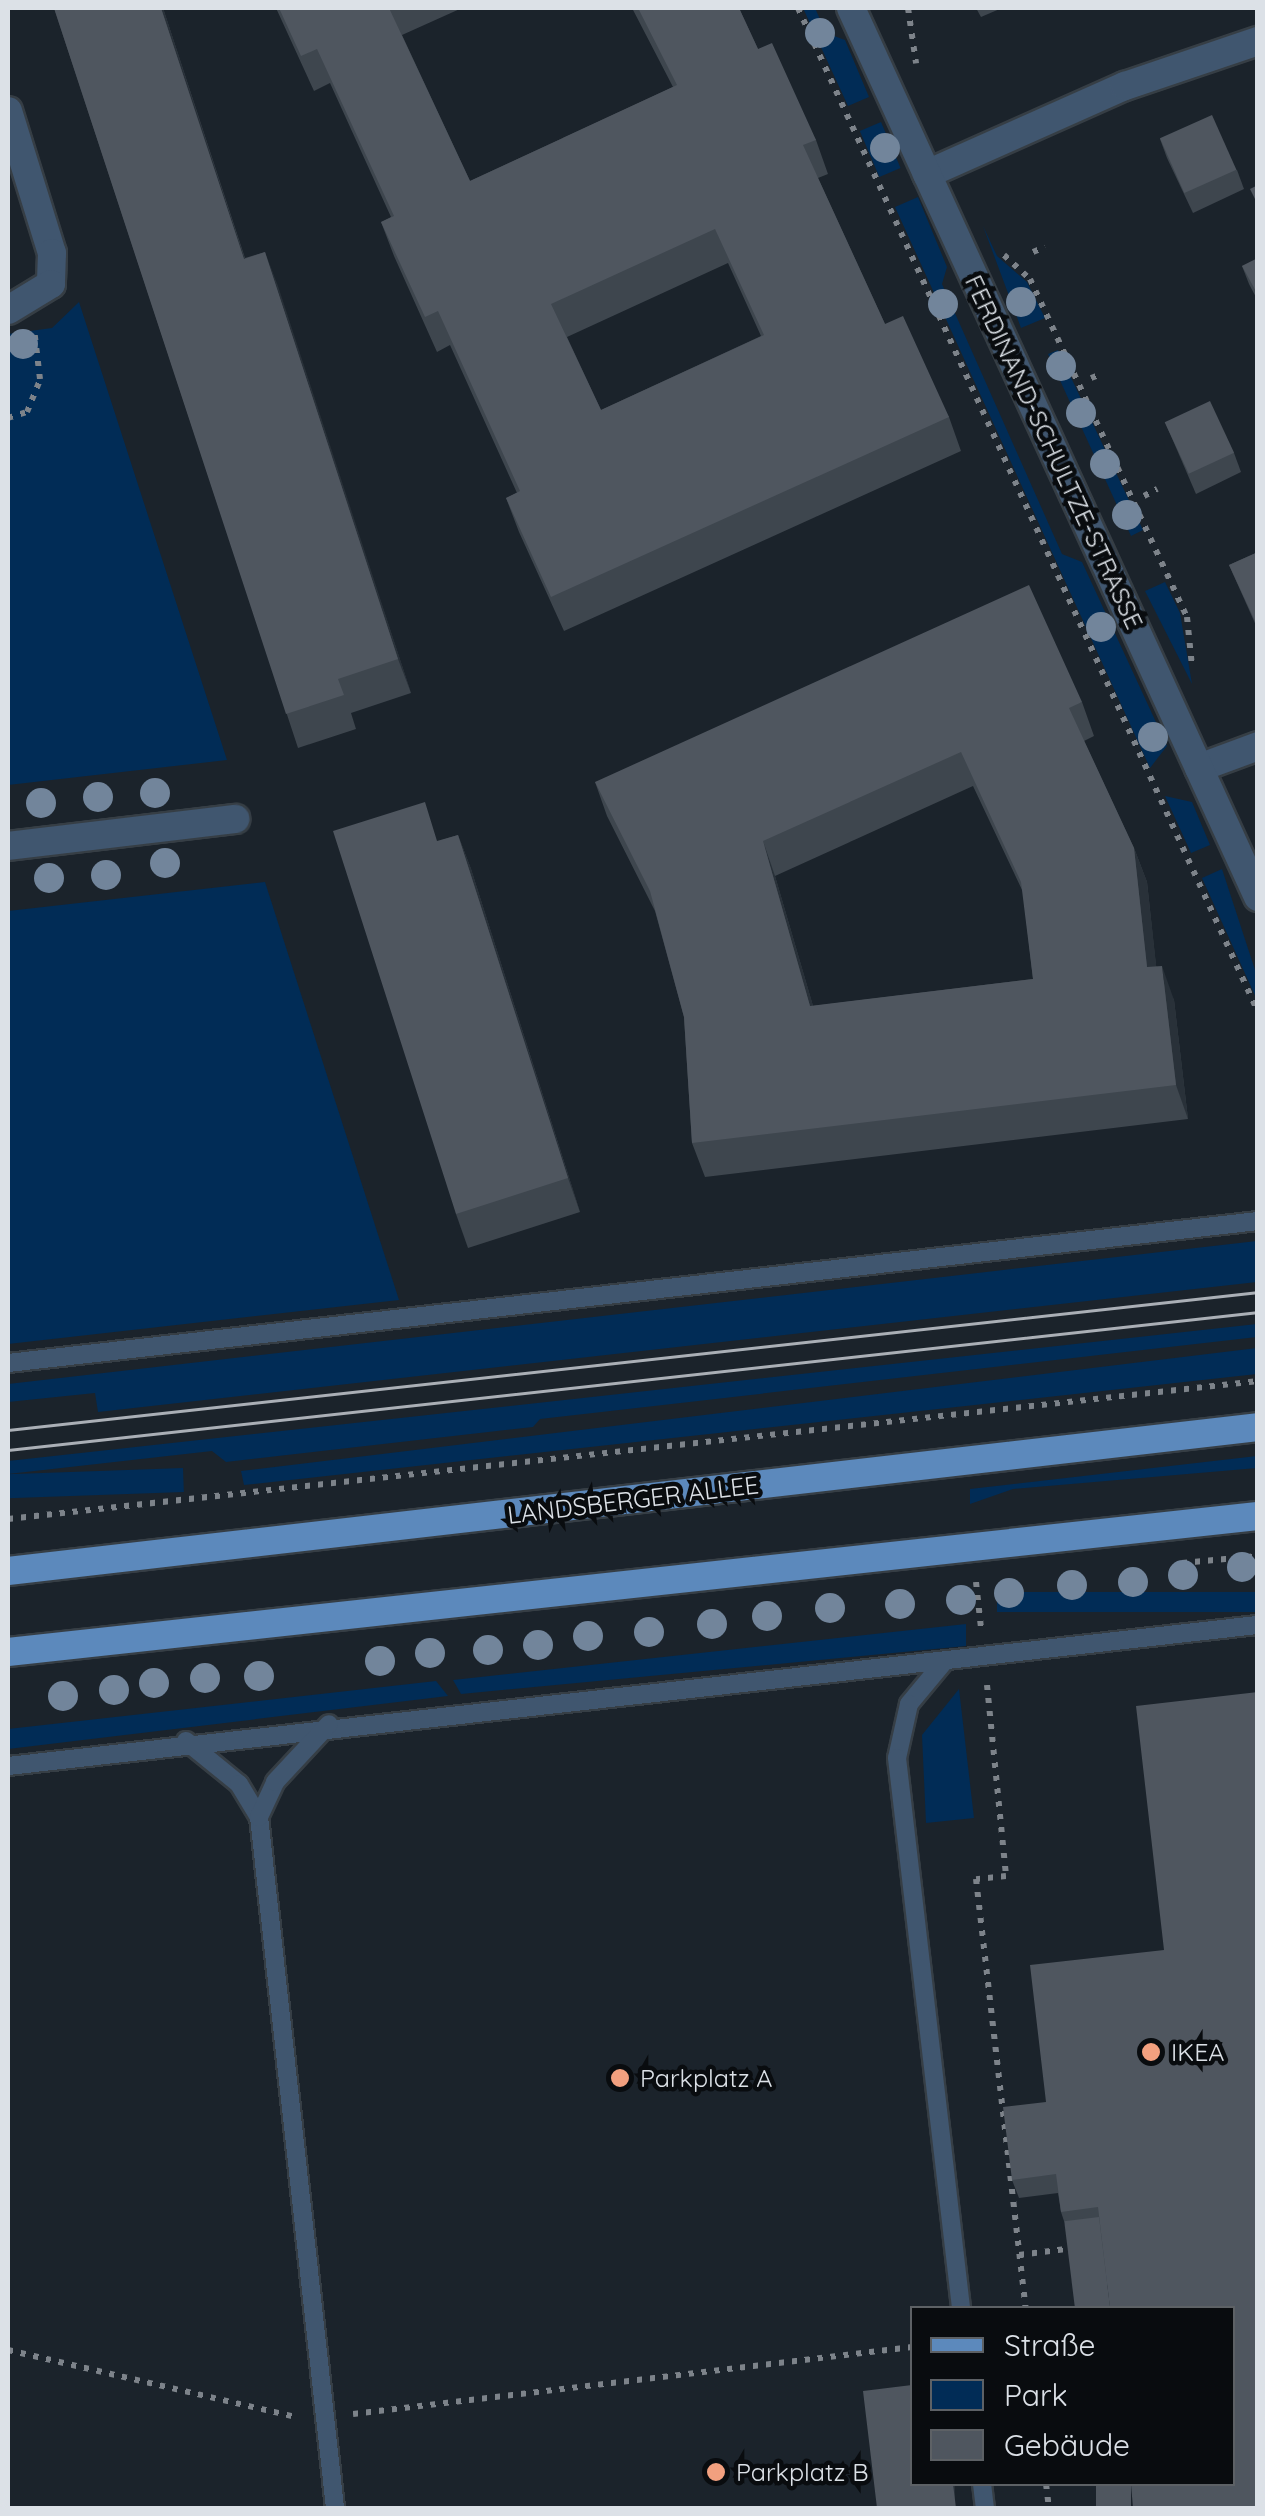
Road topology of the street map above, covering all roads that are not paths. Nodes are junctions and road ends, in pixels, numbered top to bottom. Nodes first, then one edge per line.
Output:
1 (850, 8) edge
2 (1258, 42) edge
3 (8, 111) edge
4 (928, 174) junction
5 (14, 309) edge
6 (1258, 746) edge
7 (1199, 768) junction
8 (235, 819) dead end
9 (8, 846) edge
10 (1258, 896) edge
11 (1258, 1221) edge
12 (8, 1364) edge
13 (1258, 1427) edge
14 (1258, 1516) edge
15 (8, 1571) edge
16 (1258, 1625) edge
17 (8, 1652) edge
18 (943, 1663) junction
19 (329, 1724) junction
20 (186, 1741) junction
21 (8, 1766) edge
22 (259, 1817) junction
23 (961, 2306) edge
24 (335, 2508) edge

1 - 4 street, FERDINAND-SCHULTZE-STRASSE
2 - 4 street
3 - 5 street
4 - 7 street, FERDINAND-SCHULTZE-STRASSE
6 - 7 street
7 - 10 street, FERDINAND-SCHULTZE-STRASSE
8 - 9 street
11 - 12 lane
13 - 15 main road, LANDSBERGER ALLEE
14 - 17 main road
16 - 18 lane
18 - 19 lane
18 - 23 lane
19 - 20 lane
19 - 22 lane
20 - 21 lane
20 - 22 lane
22 - 24 lane

